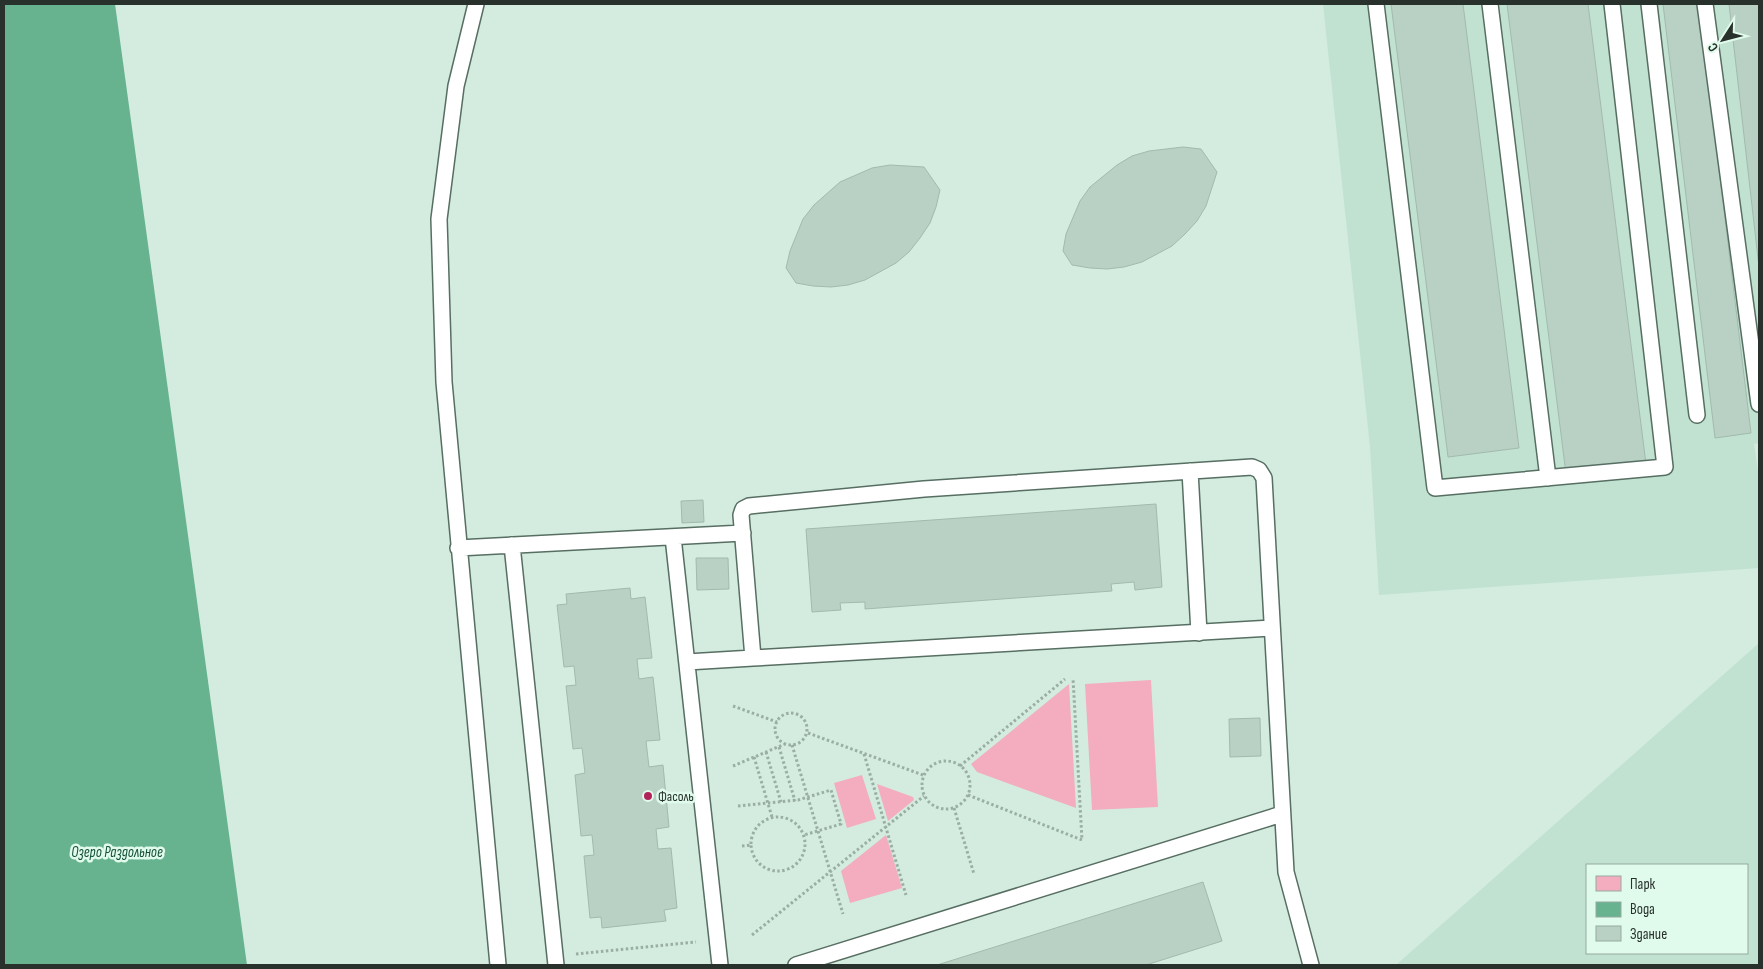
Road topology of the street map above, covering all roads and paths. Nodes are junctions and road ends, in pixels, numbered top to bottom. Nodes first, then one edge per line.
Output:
1 (476, 4) edge
2 (1376, 4) edge
3 (1490, 4) edge
4 (1612, 4) edge
5 (1649, 4) edge
6 (1705, 4) edge
7 (1759, 404) edge
8 (1697, 414) dead end
9 (1190, 472) junction
10 (1548, 478) junction
11 (743, 533) junction
12 (673, 537) junction
13 (512, 545) junction
14 (458, 548) junction
15 (1272, 628) junction
16 (1199, 632) junction
17 (753, 658) junction
18 (687, 662) junction
19 (1073, 678) dead end
20 (1065, 679) dead end
21 (732, 706) dead end
22 (777, 722) junction
23 (808, 733) junction
24 (785, 744) junction
25 (792, 746) junction
26 (779, 747) junction
27 (766, 752) junction
28 (864, 754) junction
29 (754, 757) junction
30 (734, 766) dead end
31 (960, 766) junction
32 (923, 776) junction
33 (968, 794) junction
34 (924, 796) junction
35 (808, 797) junction
36 (795, 801) junction
37 (781, 802) junction
38 (768, 803) junction
39 (738, 806) dead end
40 (954, 808) junction
41 (1282, 814) junction
42 (772, 817) junction
43 (886, 827) junction
44 (818, 831) junction
45 (804, 835) junction
46 (742, 846) dead end
47 (751, 846) junction
48 (830, 871) junction
49 (974, 874) dead end
50 (906, 895) dead end
51 (843, 914) dead end
52 (752, 935) dead end
53 (717, 940) junction
54 (556, 961) edge
55 (498, 965) edge
56 (720, 965) edge
57 (796, 965) edge
58 (1311, 965) edge

1 - 14 lane
2 - 10 lane
3 - 10 lane
4 - 10 lane
5 - 8 lane
6 - 7 lane
9 - 11 lane
9 - 15 lane
9 - 16 lane
11 - 12 lane
11 - 17 lane
12 - 13 lane
12 - 18 lane
13 - 14 lane
13 - 54 lane
14 - 55 lane
15 - 16 lane
15 - 41 lane
16 - 17 lane
17 - 18 lane
18 - 53 lane
19 - 33 path
20 - 31 path
21 - 22 path
22 - 23 path
22 - 24 path
23 - 25 path
23 - 28 path
24 - 25 path
24 - 26 path
25 - 35 path
26 - 27 path
26 - 36 path
27 - 29 path
27 - 37 path
28 - 32 path
28 - 43 path
29 - 30 path
29 - 38 path
31 - 32 path
31 - 33 path
32 - 34 path
33 - 40 path
34 - 40 path
34 - 43 path
35 - 36 path
35 - 44 path
35 - 44 path
36 - 37 path
37 - 38 path
38 - 39 path
38 - 42 path
40 - 49 path
41 - 57 lane
41 - 58 lane
42 - 45 path
42 - 47 path
43 - 48 path
43 - 50 path
44 - 45 path
44 - 48 path
45 - 47 path
46 - 47 path
48 - 51 path
48 - 52 path
53 - 54 path
53 - 56 lane

